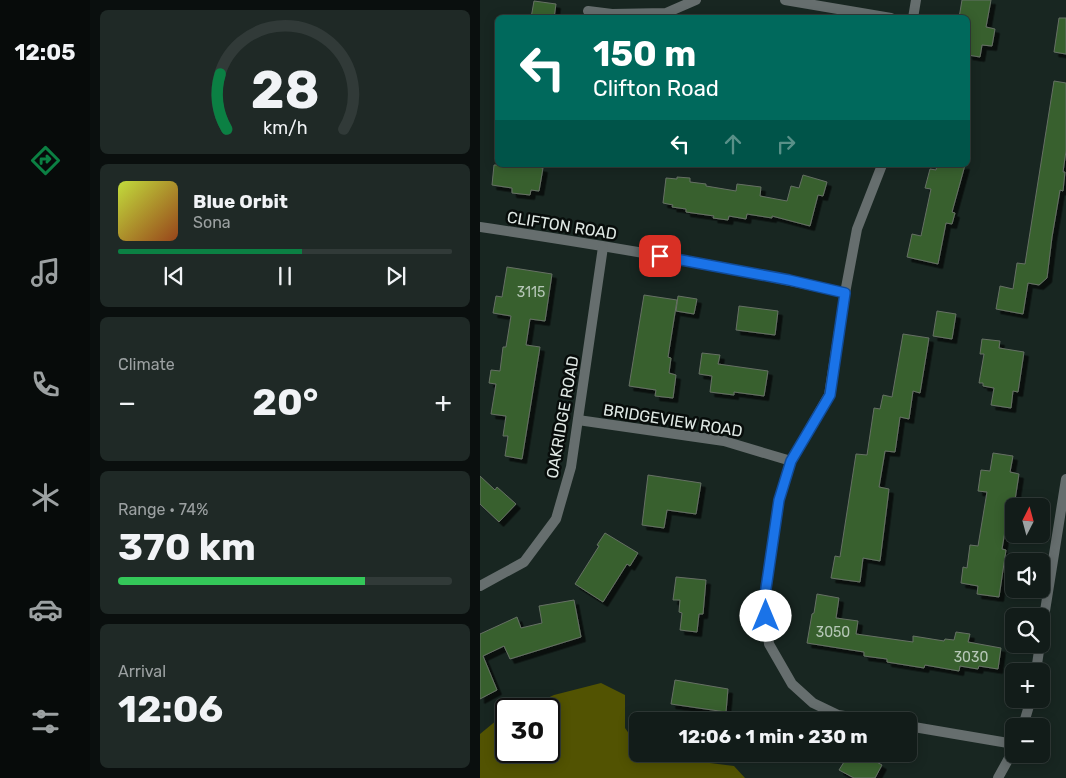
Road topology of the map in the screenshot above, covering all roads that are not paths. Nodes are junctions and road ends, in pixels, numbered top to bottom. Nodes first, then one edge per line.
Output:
1 (696, 0) edge
2 (785, 0) edge
3 (916, 0) edge
4 (588, 10) dead end
5 (873, 15) edge
6 (914, 15) edge
7 (881, 167) edge
8 (480, 227) edge
9 (603, 247) junction
10 (845, 293) junction
11 (578, 420) junction
12 (791, 461) junction
13 (1066, 479) edge
14 (480, 586) edge
15 (1045, 608) edge
16 (832, 712) edge
17 (917, 728) edge
18 (1005, 742) edge
19 (1006, 763) edge
20 (998, 778) edge

1 - 4 street
2 - 5 street
3 - 6 street
7 - 10 street
8 - 9 street, CLIFTON ROAD
9 - 10 street, CLIFTON ROAD
9 - 11 street, OAKRIDGE ROAD
10 - 12 street
11 - 12 street, BRIDGEVIEW ROAD
11 - 14 street, OAKRIDGE ROAD
12 - 16 street
13 - 15 street
17 - 18 street
19 - 20 street

